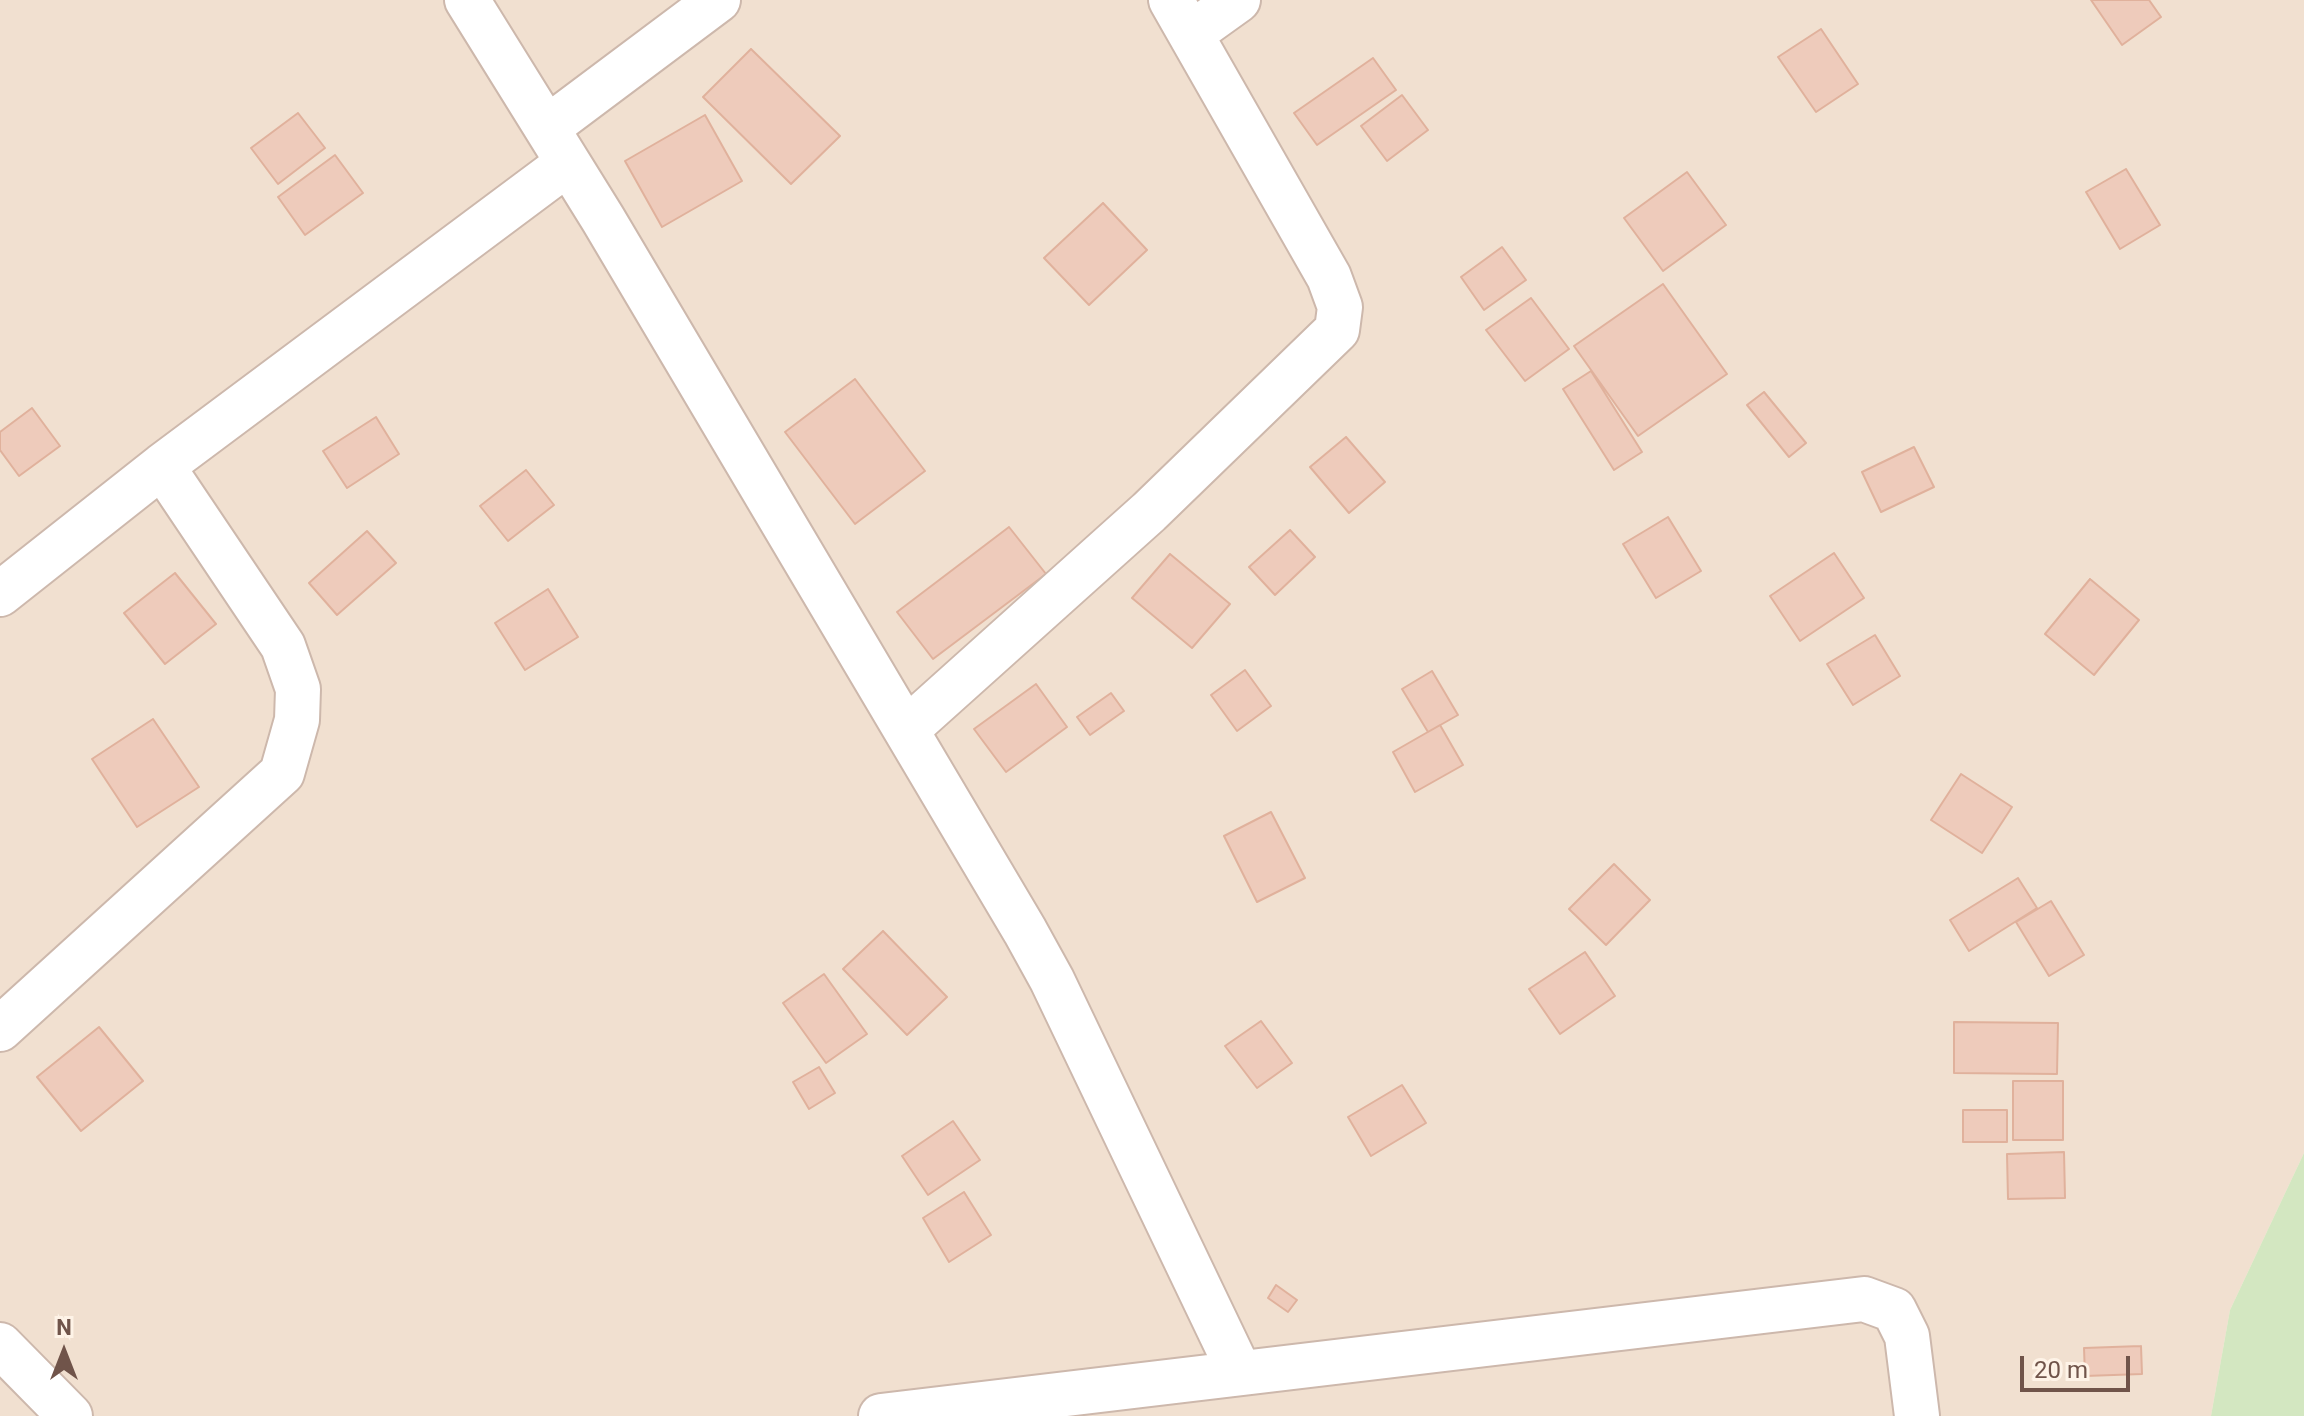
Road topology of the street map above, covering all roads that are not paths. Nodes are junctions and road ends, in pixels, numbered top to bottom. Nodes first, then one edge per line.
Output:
1 (467, 0) edge
2 (718, 0) edge
3 (1238, 0) edge
4 (1182, 17) edge
5 (557, 146) junction
6 (162, 466) junction
7 (0, 594) edge
8 (906, 730) junction
9 (0, 1029) edge
10 (0, 1345) edge
11 (1239, 1371) junction
12 (70, 1416) edge
13 (881, 1416) edge
14 (1917, 1416) edge

1 - 5 street
2 - 5 street
3 - 4 street
4 - 8 street
5 - 6 street
5 - 8 street
6 - 7 street
6 - 9 street
8 - 11 street
10 - 12 street
11 - 13 street
11 - 14 street

